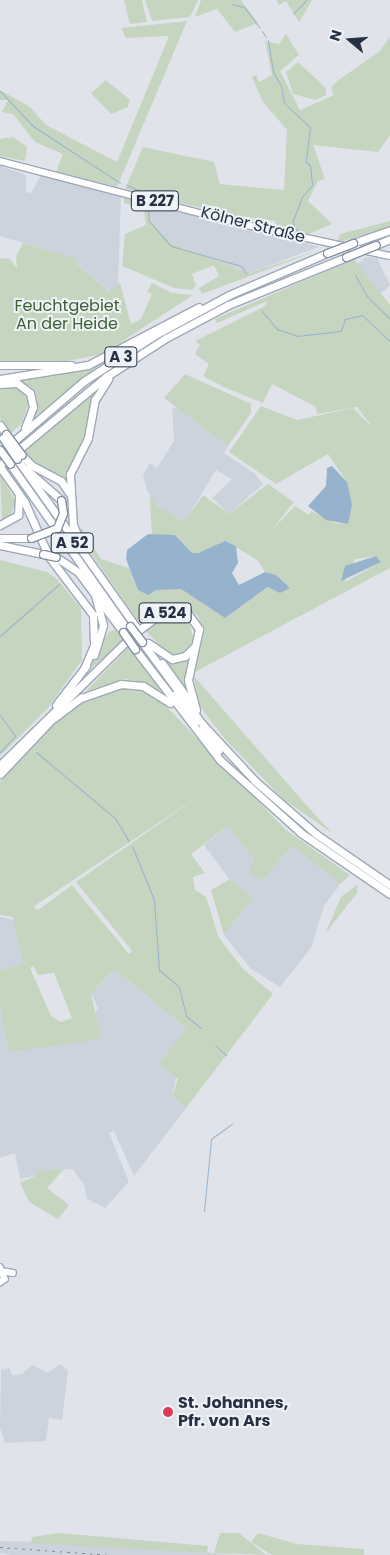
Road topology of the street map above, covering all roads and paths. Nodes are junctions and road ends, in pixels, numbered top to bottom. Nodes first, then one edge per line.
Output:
1 (0, 161) edge
2 (390, 230) edge
3 (390, 240) edge
4 (390, 256) edge
5 (229, 295) junction
6 (131, 359) junction
7 (98, 360) junction
8 (0, 365) edge
9 (0, 379) edge
10 (0, 384) edge
11 (0, 425) edge
12 (22, 434) junction
13 (2, 437) edge
14 (0, 451) edge
15 (0, 457) edge
16 (9, 464) edge
17 (15, 483) junction
18 (70, 496) junction
19 (38, 503) junction
20 (0, 525) edge
21 (0, 538) edge
22 (0, 545) edge
23 (84, 553) junction
24 (95, 595) junction
25 (129, 628) junction
26 (141, 643) junction
27 (84, 668) junction
28 (196, 710) junction
29 (179, 712) junction
30 (54, 718) junction
31 (38, 726) junction
32 (0, 765) edge
33 (238, 765) junction
34 (0, 774) edge
35 (239, 777) junction
36 (390, 885) edge
37 (390, 894) edge
38 (1, 1269) edge
39 (13, 1273) dead end
40 (1, 1282) edge

1 - 4 main road, Kölner Straße / B 227
2 - 5 highway, A 3, bridge
3 - 6 highway, A 3, bridge
5 - 7 highway
5 - 12 highway, A 3
6 - 16 highway, A 3
6 - 18 highway
7 - 8 highway
7 - 9 highway
10 - 12 highway
11 - 13 highway
12 - 14 highway, A 3
13 - 16 highway, A 52
14 - 16 highway, A 52, bridge
15 - 16 highway, bridge
16 - 17 highway
16 - 18 highway
16 - 19 highway, A 52
16 - 21 highway, bridge
16 - 23 highway
16 - 25 highway, A 52
17 - 19 highway
17 - 20 highway
17 - 27 highway
18 - 23 highway
19 - 25 highway, A 52
22 - 24 highway, bridge
23 - 25 highway
24 - 25 highway
24 - 27 highway
25 - 26 highway, A 52, bridge
26 - 28 highway
26 - 29 highway
26 - 30 highway, A 524
26 - 33 highway, A 52
26 - 35 highway, A 52
27 - 31 highway
28 - 31 highway, A 524
28 - 33 highway
29 - 30 highway
29 - 35 highway
30 - 34 highway, A 524
31 - 32 highway, A 524
33 - 36 highway, A 52
35 - 37 highway, A 52
38 - 39 main road
38 - 40 main road

